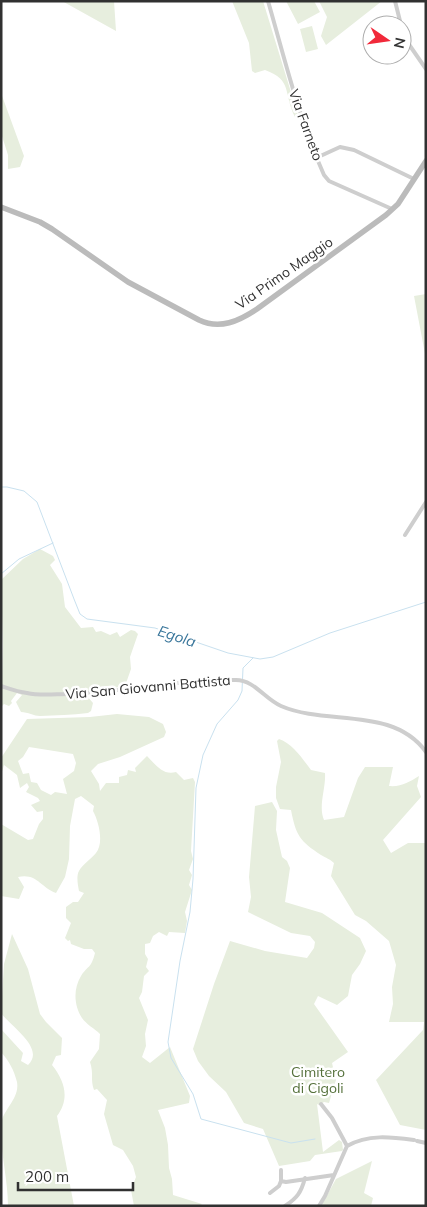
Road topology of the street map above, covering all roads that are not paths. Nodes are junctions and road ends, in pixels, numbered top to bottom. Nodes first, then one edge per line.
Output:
1 (268, 1) edge
2 (395, 1) edge
3 (399, 15) edge
4 (412, 49) edge
5 (426, 69) edge
6 (316, 158) junction
7 (426, 161) edge
8 (414, 179) junction
9 (1, 207) edge
10 (392, 209) junction
11 (426, 502) edge
12 (405, 535) dead end
13 (1, 686) edge
14 (426, 752) edge
15 (322, 1104) dead end
16 (426, 1143) edge
17 (346, 1146) junction
18 (281, 1170) dead end
19 (334, 1175) junction
20 (305, 1178) junction
21 (281, 1181) junction
22 (270, 1193) dead end
23 (285, 1206) edge
24 (319, 1206) edge

1 - 6 street, Via Farneto
2 - 3 street
4 - 5 street
6 - 8 street
6 - 10 street, Via Farneto
7 - 8 street, Via Primo Maggio
8 - 10 street, Via Primo Maggio
9 - 10 street, Via Primo Maggio
11 - 12 street
13 - 14 street, Via San Giovanni Battista
15 - 17 street
16 - 17 street
17 - 19 street
18 - 21 street
19 - 20 street
19 - 24 street
20 - 21 street
20 - 23 street
21 - 22 street

